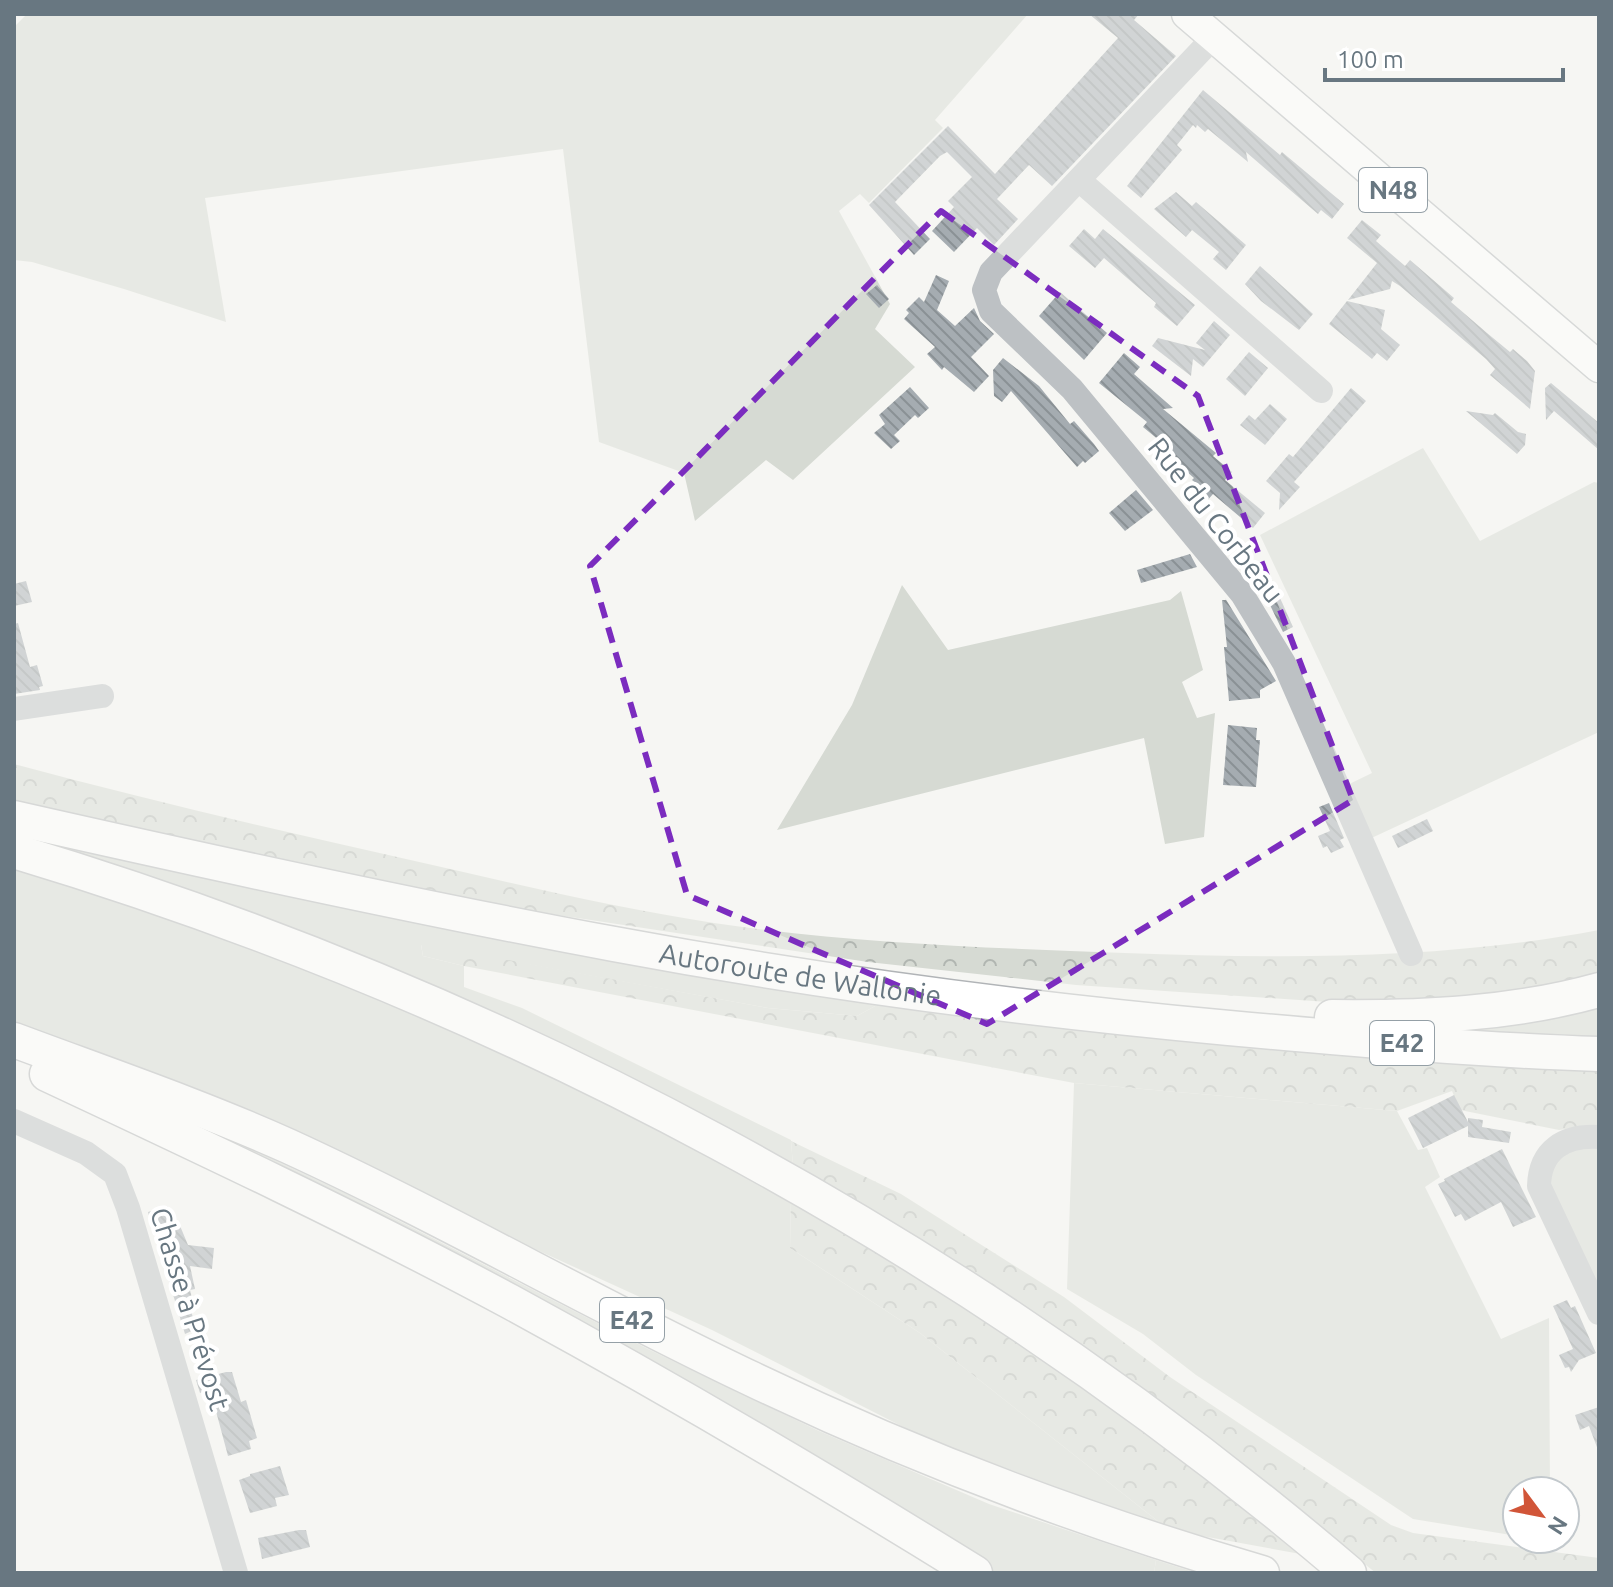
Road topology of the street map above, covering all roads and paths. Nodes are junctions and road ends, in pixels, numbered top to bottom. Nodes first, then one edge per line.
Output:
1 (1187, 14) edge
2 (1214, 37) junction
3 (1079, 180) junction
4 (1599, 367) edge
5 (1321, 391) dead end
6 (102, 696) dead end
7 (14, 709) edge
8 (14, 818) edge
9 (14, 851) edge
10 (1411, 954) dead end
11 (1599, 990) edge
12 (1206, 1026) junction
13 (14, 1040) edge
14 (1599, 1054) edge
15 (14, 1059) edge
16 (14, 1121) edge
17 (1599, 1137) edge
18 (1599, 1313) edge
19 (236, 1573) edge
20 (975, 1573) edge
21 (1262, 1573) edge
22 (1349, 1573) edge

1 - 2 main road, N48
2 - 3 street, Rue du Corbeau
2 - 4 main road, N48
3 - 5 street
3 - 10 street, Rue du Corbeau
6 - 7 street
8 - 12 highway, Autoroute de Wallonie / E42
9 - 22 highway
11 - 12 highway
12 - 14 highway, Autoroute de Wallonie / E42
13 - 21 highway, E42
15 - 20 highway
16 - 19 street, Chasse à Prévost
17 - 18 street

